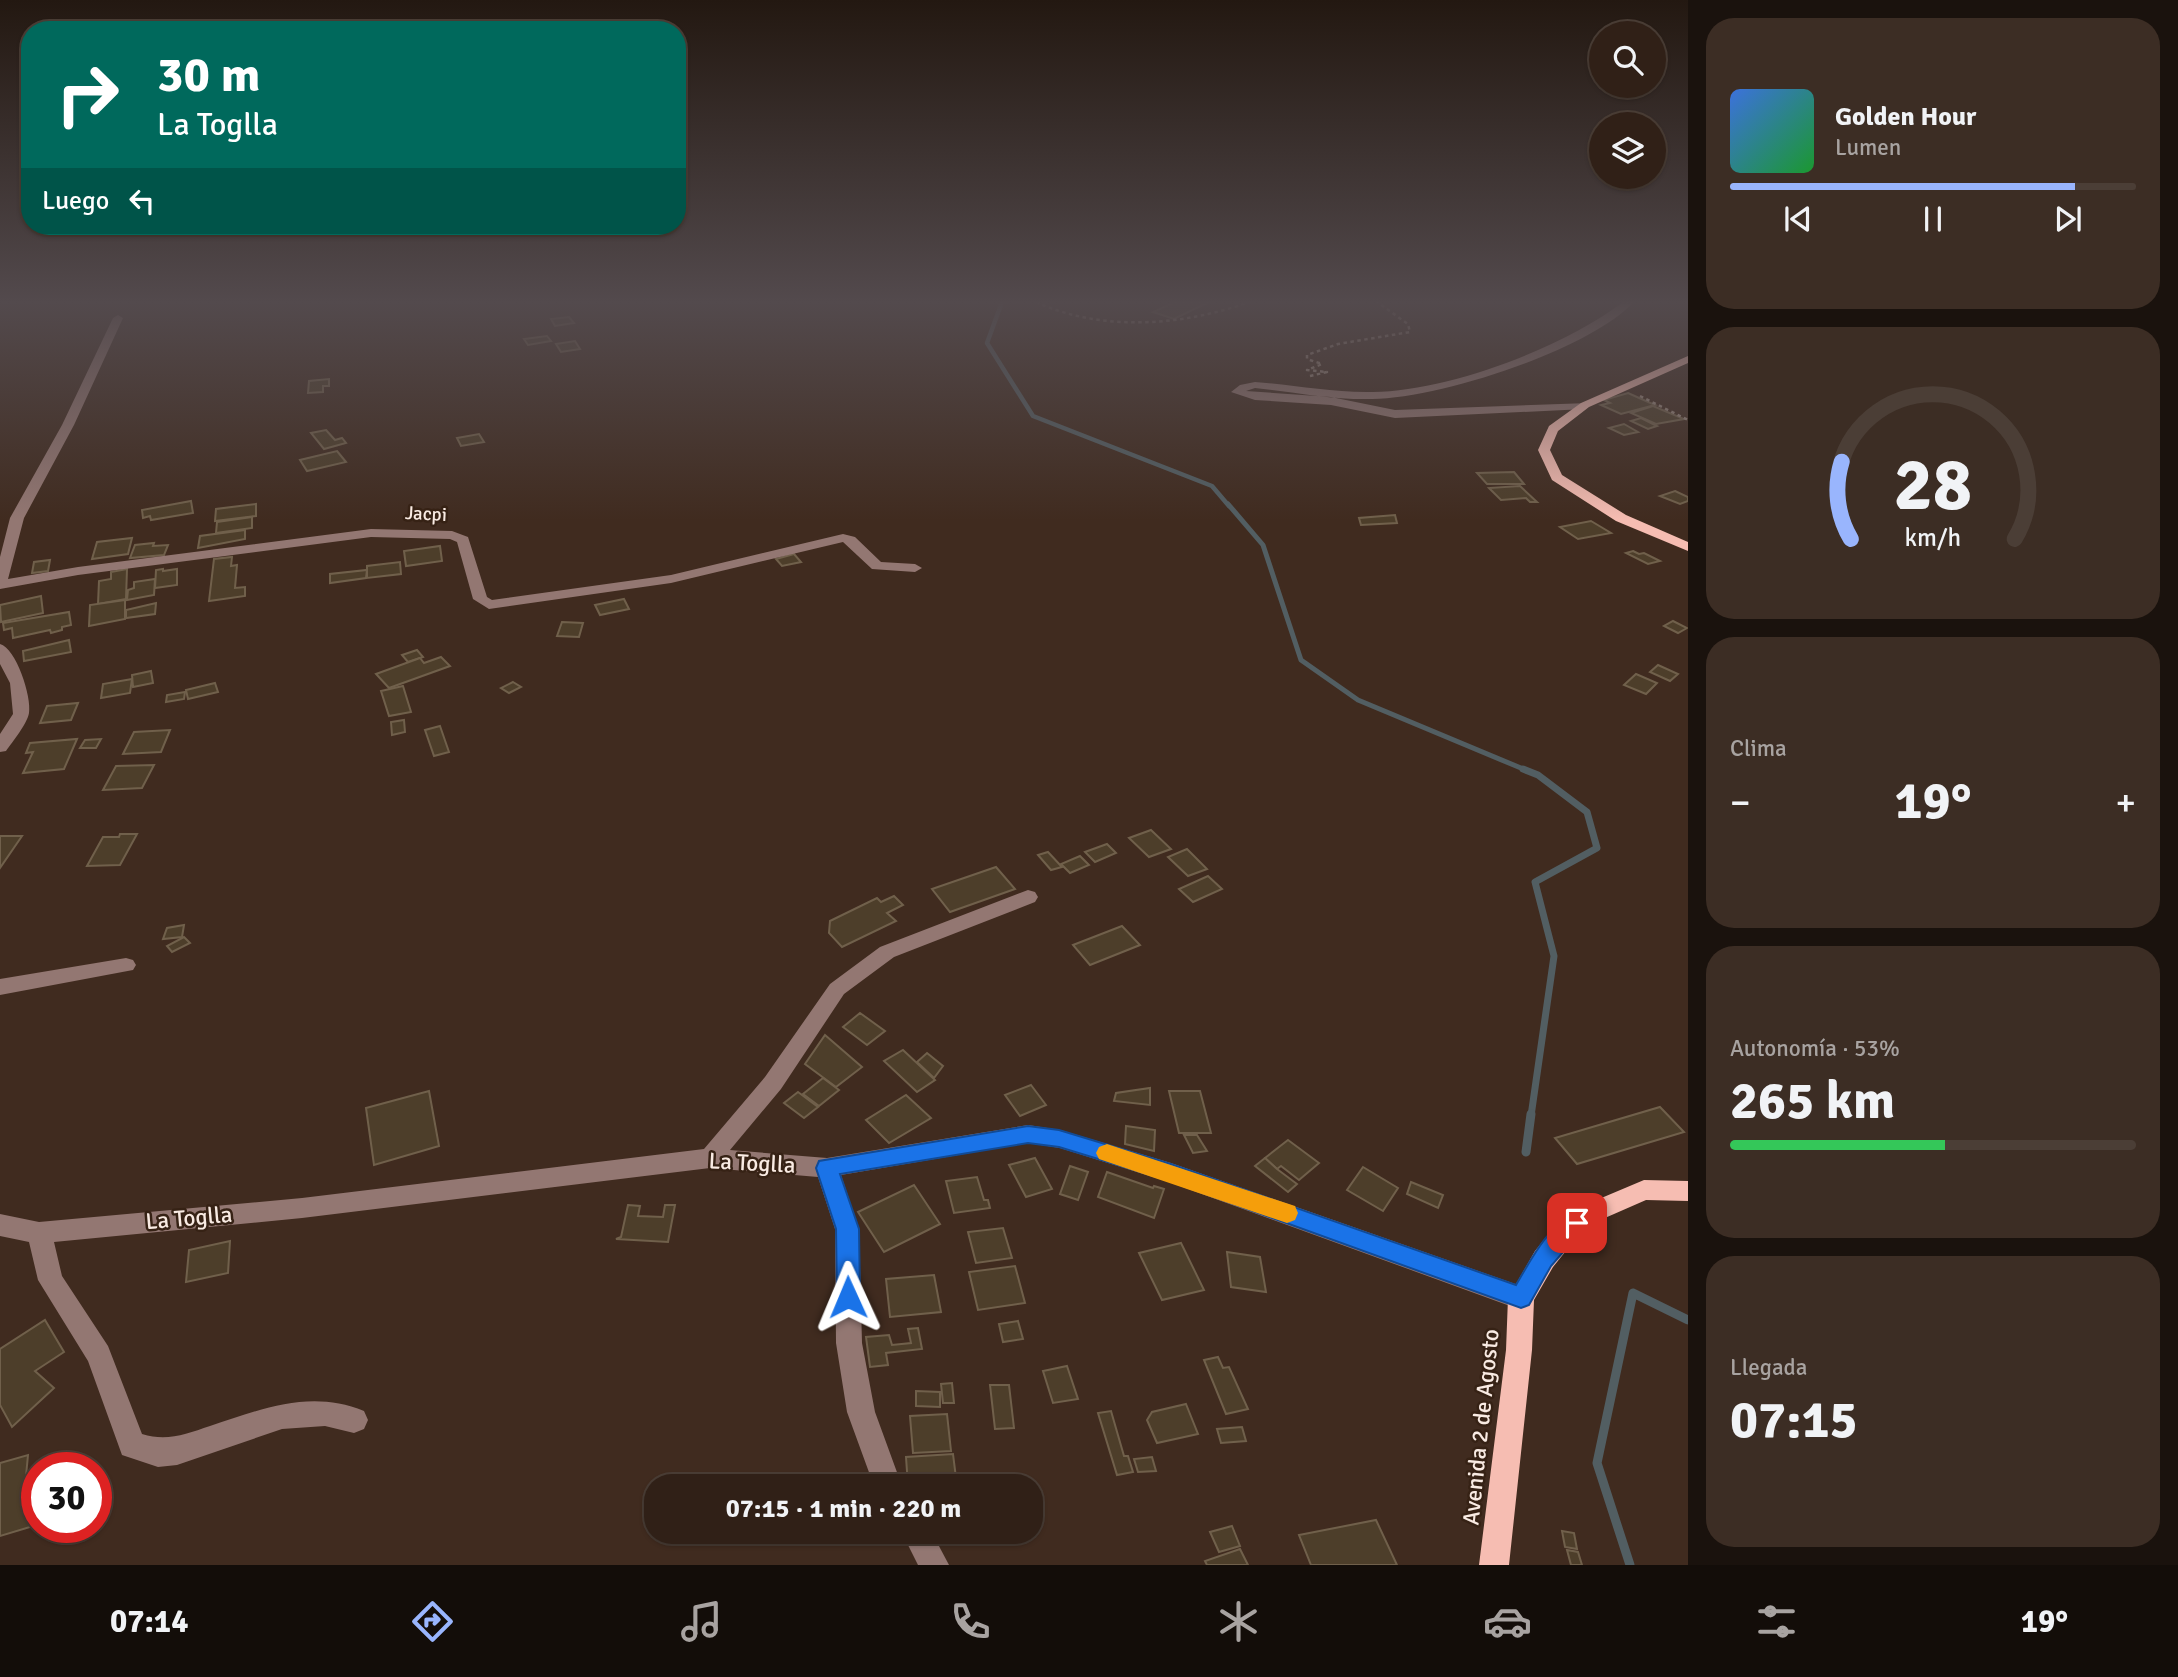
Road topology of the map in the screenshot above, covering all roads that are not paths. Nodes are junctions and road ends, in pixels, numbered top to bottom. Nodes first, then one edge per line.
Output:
1 (91, 375) edge
2 (1471, 375) edge
3 (1652, 375) edge
4 (1585, 405) junction
5 (1688, 547) edge
6 (915, 568) dead end
7 (0, 585) edge
8 (0, 649) edge
9 (0, 747) edge
10 (1028, 897) dead end
11 (126, 965) dead end
12 (0, 988) edge
13 (710, 1158) junction
14 (827, 1168) junction
15 (1688, 1191) edge
16 (0, 1225) edge
17 (39, 1233) junction
18 (1521, 1297) junction
19 (354, 1420) dead end
20 (883, 1474) edge
21 (922, 1544) edge
22 (934, 1565) edge
23 (1494, 1565) edge

1 - 7 street
2 - 4 street
3 - 4 main road
4 - 5 main road
6 - 7 street, Jacpi
8 - 9 street
10 - 13 street
11 - 12 street
13 - 14 street, La Toglla
13 - 17 street, La Toglla
14 - 18 street, La Toglla
14 - 20 street
15 - 18 main road, Avenida 2 de Agosto
16 - 17 street, La Toglla
17 - 19 street
18 - 23 main road, Avenida 2 de Agosto
21 - 22 street

